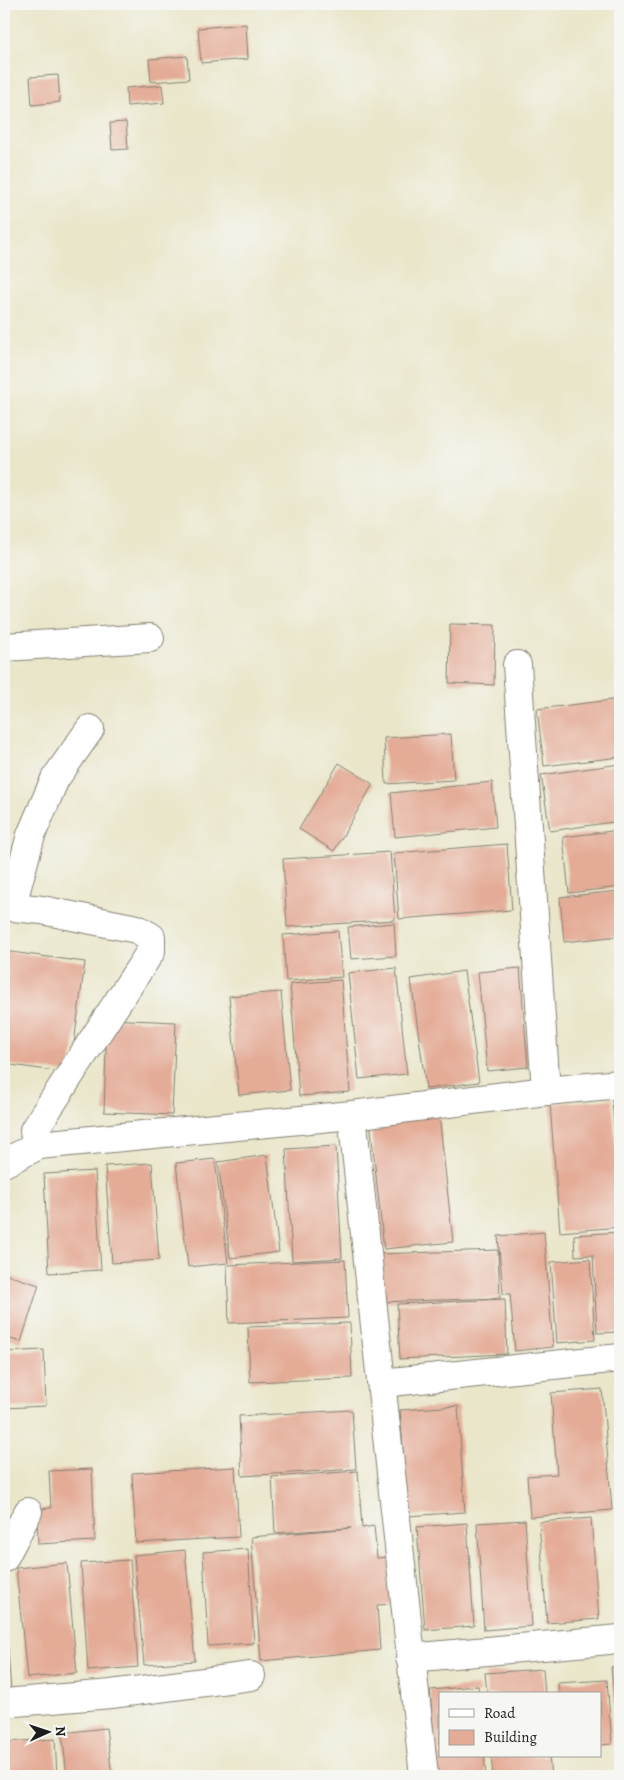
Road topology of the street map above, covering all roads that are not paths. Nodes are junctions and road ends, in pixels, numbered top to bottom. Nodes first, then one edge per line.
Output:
1 (150, 638) dead end
2 (4, 647) edge
3 (517, 665) dead end
4 (90, 729) dead end
5 (8, 906) edge
6 (620, 1084) edge
7 (546, 1090) junction
8 (352, 1115) junction
9 (39, 1145) junction
10 (4, 1163) edge
11 (620, 1358) edge
12 (382, 1383) junction
13 (28, 1512) dead end
14 (4, 1558) edge
15 (620, 1639) edge
16 (410, 1658) junction
17 (252, 1676) dead end
18 (4, 1703) edge
19 (424, 1776) edge

1 - 2 street
3 - 7 street
4 - 5 street
5 - 9 street
6 - 7 street
7 - 8 street
8 - 9 street
8 - 12 street
9 - 10 street
11 - 12 street
12 - 16 street
13 - 14 street
15 - 16 street
16 - 19 street
17 - 18 street

